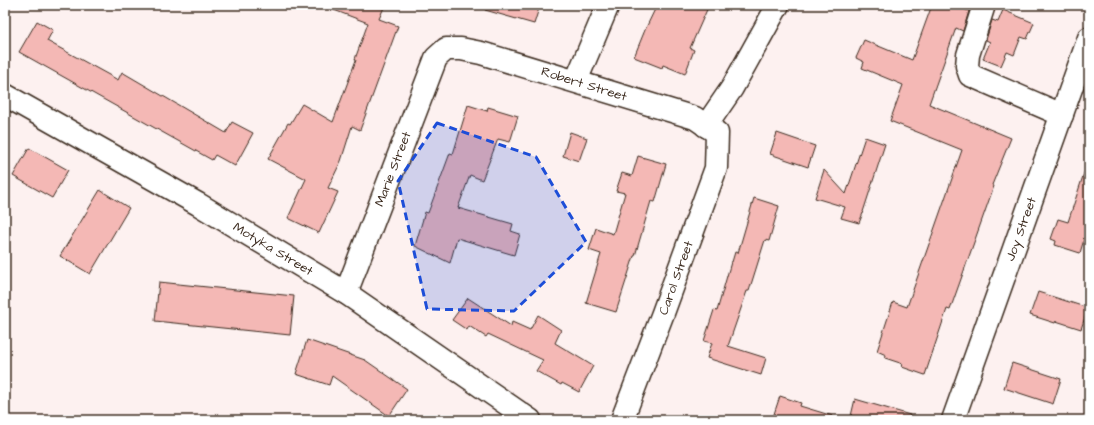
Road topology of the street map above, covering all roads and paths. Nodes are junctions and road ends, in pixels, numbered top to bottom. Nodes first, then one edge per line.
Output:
1 (608, 5) edge
2 (778, 5) edge
3 (984, 5) edge
4 (1089, 38) edge
5 (446, 49) joint
6 (576, 81) junction
7 (5, 95) edge
8 (1062, 115) junction
9 (711, 130) junction
10 (346, 293) junction
11 (530, 420) edge
12 (622, 420) edge
13 (953, 420) edge

1 - 6 street
2 - 9 street
3 - 8 street
4 - 8 street, Joy Street
5 - 6 street, Robert Street
5 - 10 street, Marie Street
6 - 9 street, Robert Street
7 - 10 street, Motyka Street
8 - 13 street, Joy Street
9 - 12 street, Carol Street
10 - 11 street, Motyka Street

